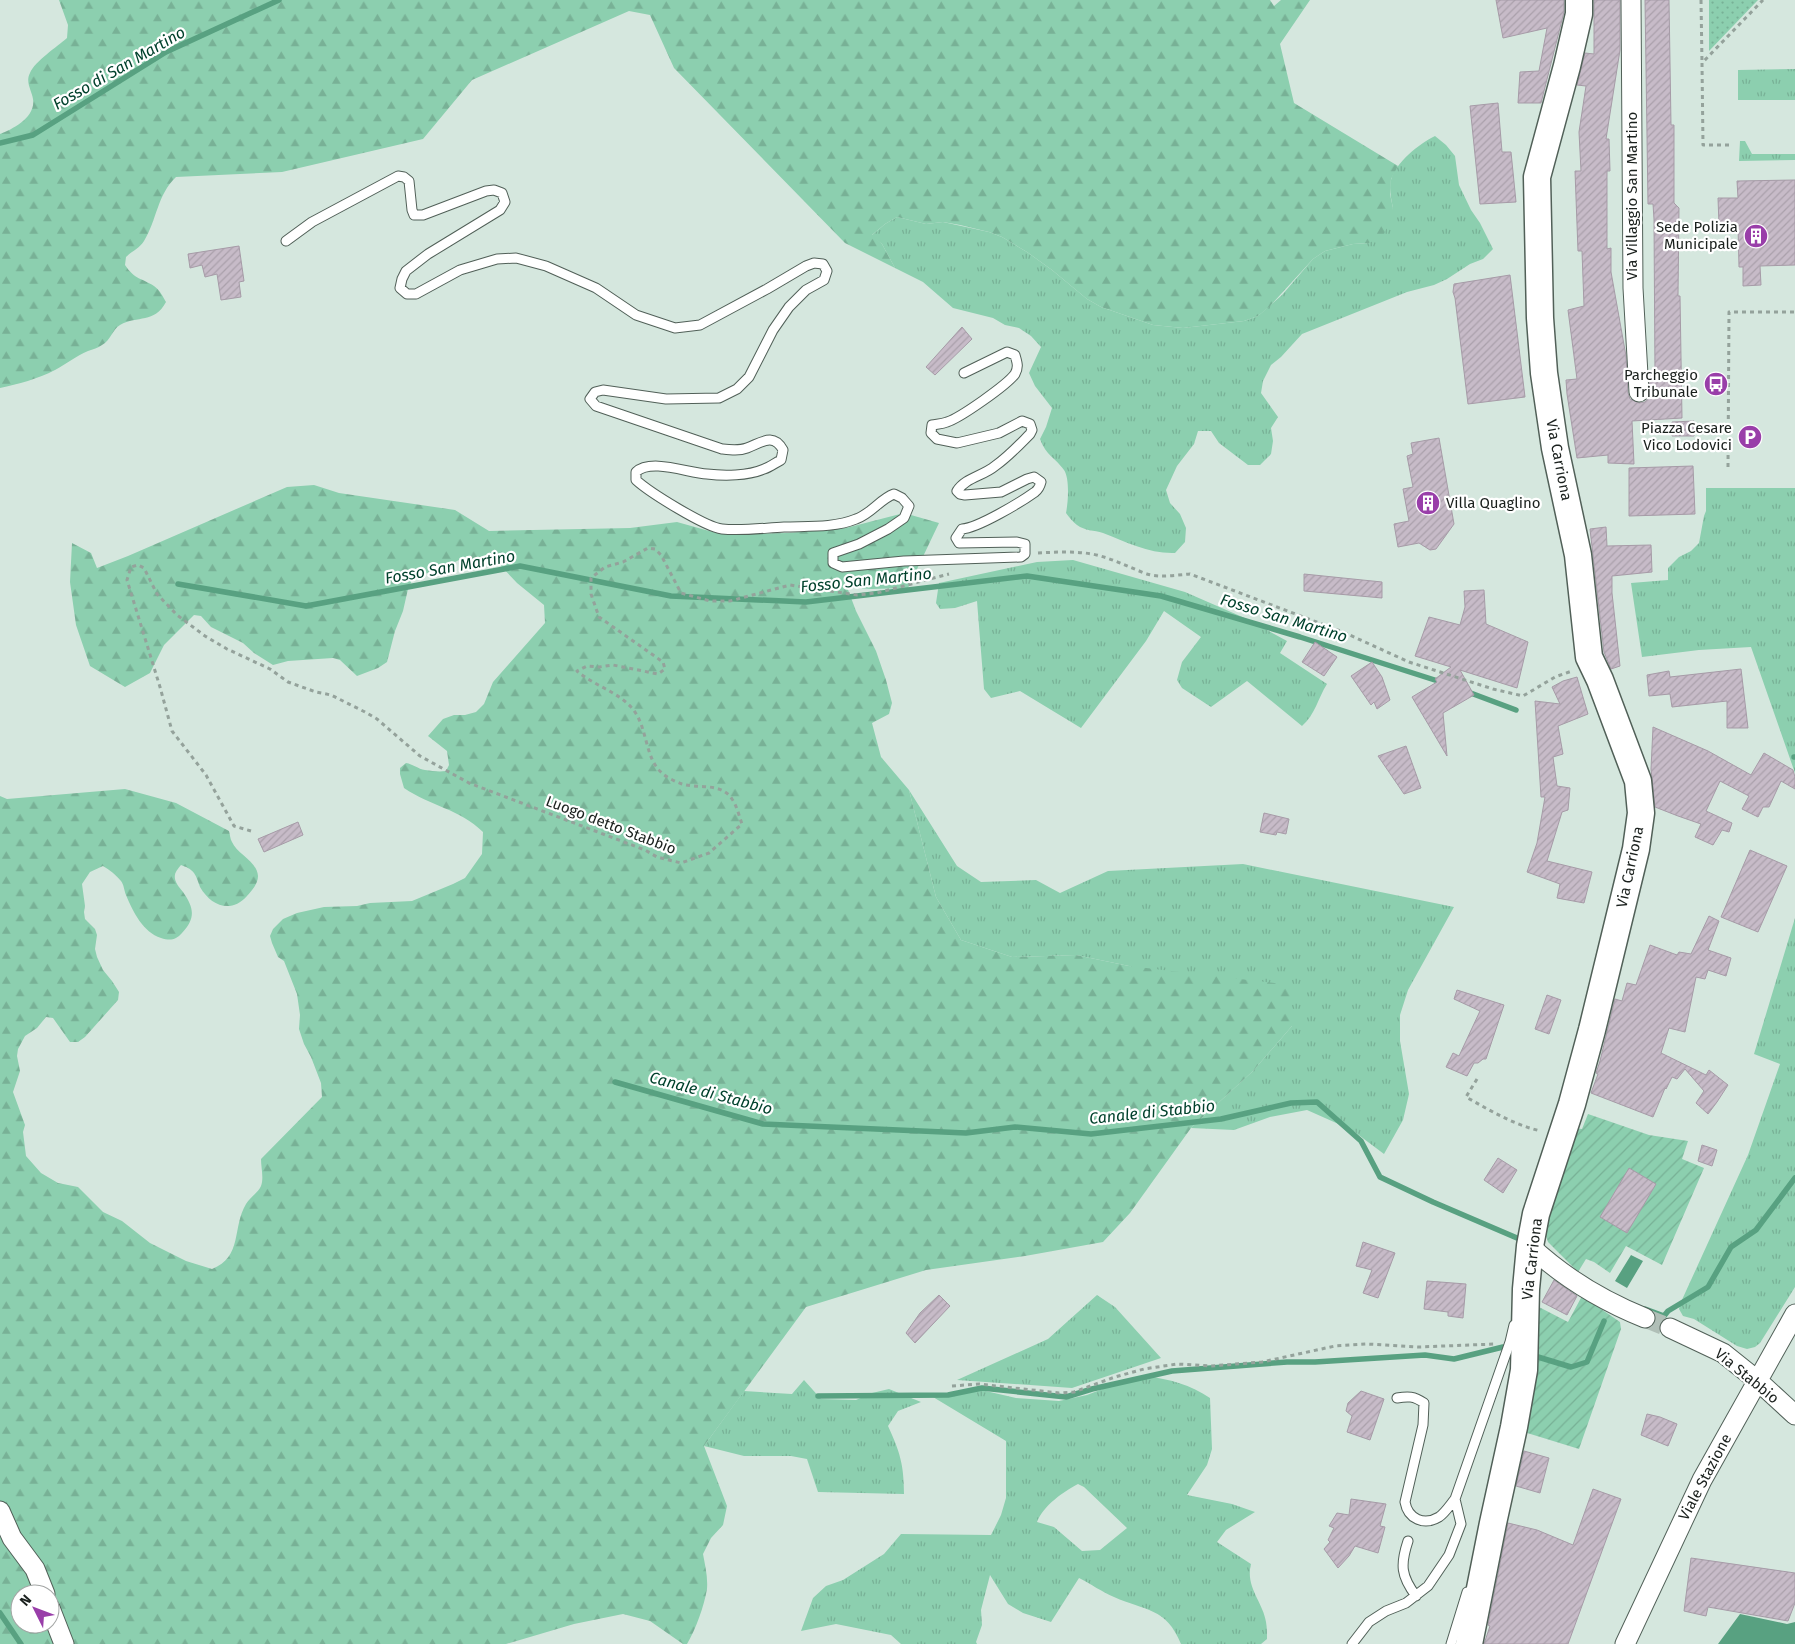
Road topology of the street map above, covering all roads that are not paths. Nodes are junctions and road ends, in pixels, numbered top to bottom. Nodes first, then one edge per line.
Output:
1 (1579, 0) edge
2 (1630, 0) edge
3 (286, 241) dead end
4 (964, 373) dead end
5 (1638, 392) dead end
6 (1530, 1246) junction
7 (1526, 1289) junction
8 (1795, 1314) edge
9 (1645, 1318) tunnel mouth
10 (1670, 1328) tunnel mouth
11 (1758, 1380) junction
12 (1397, 1398) dead end
13 (1795, 1415) edge
14 (1455, 1499) junction
15 (0, 1511) edge
16 (1493, 1523) junction
17 (1408, 1541) dead end
18 (41, 1584) edge
19 (1416, 1596) junction
20 (1352, 1644) edge
21 (1451, 1644) edge
22 (1469, 1644) edge
23 (1625, 1644) edge

1 - 6 main road, Via Carriona
2 - 5 street, Via Villaggio San Martino
3 - 4 lane
6 - 7 main road, Via Carriona
6 - 9 street
7 - 14 lane
7 - 16 main road, Via Carriona
8 - 11 street, Viale Stazione
10 - 11 street, Via Stabbio
11 - 13 street, Via Stabbio
11 - 23 street, Viale Stazione
12 - 14 lane
14 - 19 lane
15 - 18 street
16 - 21 lane
16 - 22 main road, Via Carriona
17 - 19 lane
19 - 20 lane

